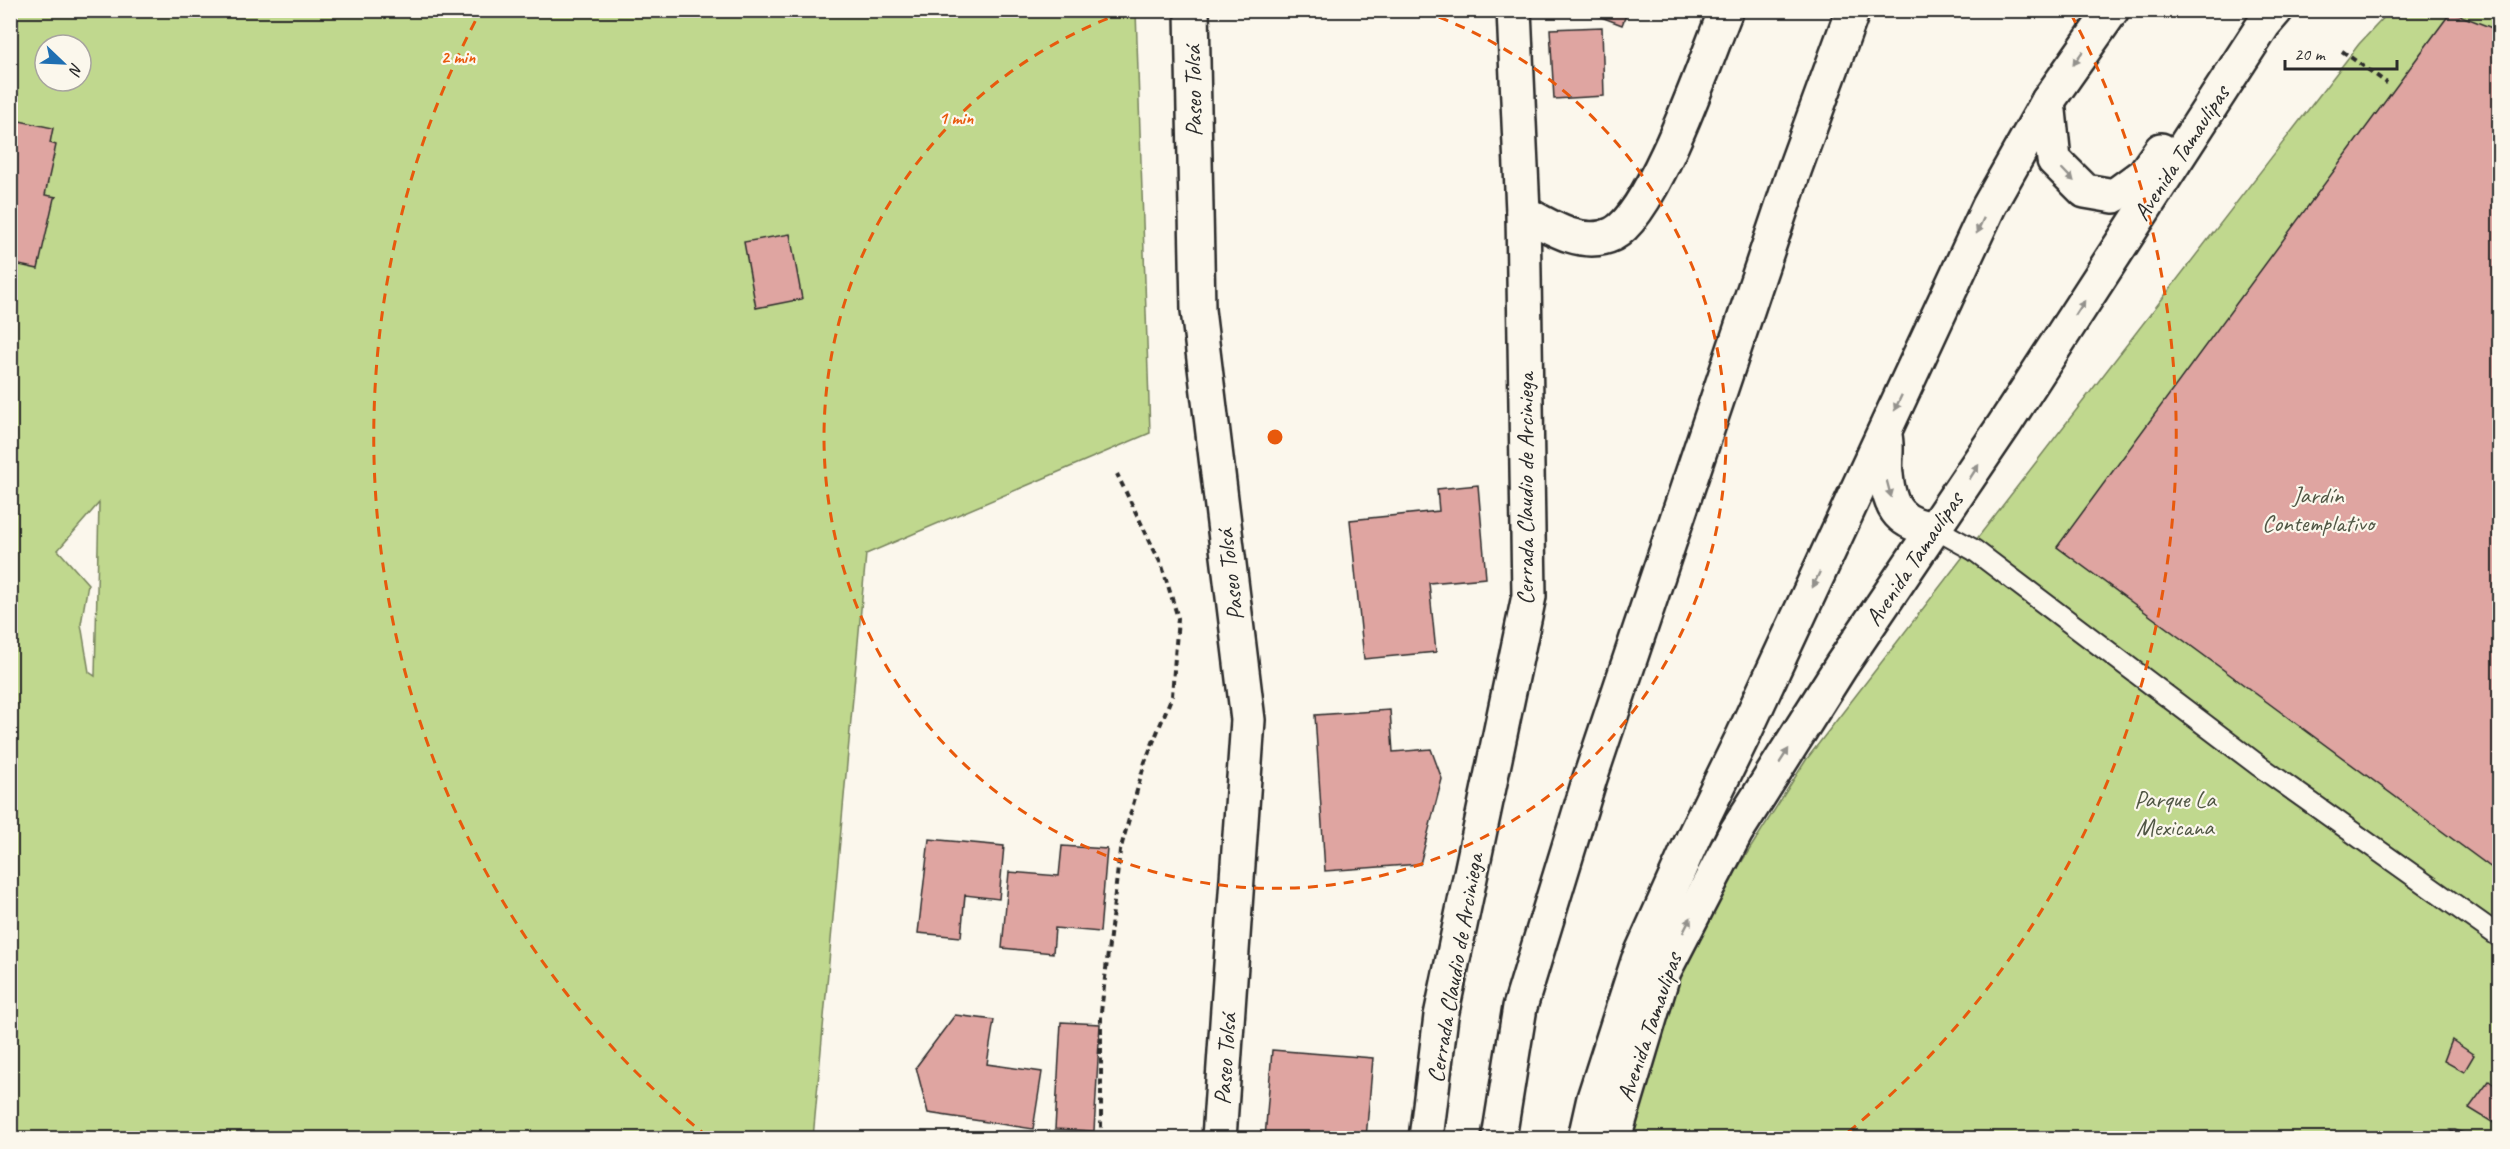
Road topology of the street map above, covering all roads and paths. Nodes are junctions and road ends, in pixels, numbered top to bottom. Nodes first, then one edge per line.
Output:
1 (1192, 10) edge
2 (1514, 10) edge
3 (1726, 10) edge
4 (1853, 10) edge
5 (2112, 10) edge
6 (2270, 17) edge
7 (2342, 51) dead end
8 (2387, 84) dead end
9 (2048, 101) junction
10 (1523, 212) junction
11 (1884, 432) junction
12 (1117, 474) dead end
13 (1936, 529) junction
14 (2499, 937) edge
15 (1101, 1138) edge
16 (1220, 1138) edge
17 (1426, 1138) edge
18 (1499, 1138) edge
19 (1585, 1138) edge
20 (1614, 1138) edge

1 - 16 street, Paseo Tolsá
2 - 10 street, Cerrada Claudio de Arciniega
3 - 10 street
4 - 18 street
5 -> 9 street, Avenida Tamaulipas
9 -> 6 street
13 -> 6 street, Avenida Tamaulipas
7 - 8 path
9 -> 11 street, Avenida Tamaulipas
10 - 17 street, Cerrada Claudio de Arciniega
11 -> 13 street
11 -> 19 street, Avenida Tamaulipas
12 - 15 path
13 - 14 lane
20 -> 13 street, Avenida Tamaulipas

